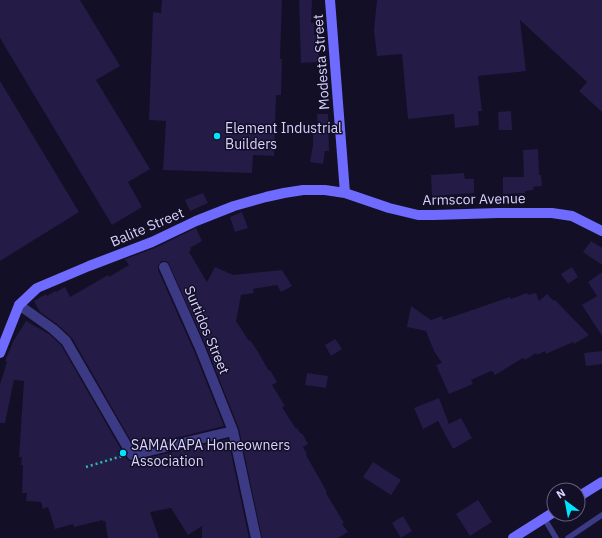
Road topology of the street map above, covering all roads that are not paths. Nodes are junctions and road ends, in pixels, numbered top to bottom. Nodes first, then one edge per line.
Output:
1 (330, 0) edge
2 (345, 193) junction
3 (602, 231) edge
4 (164, 267) dead end
5 (19, 305) junction
6 (0, 353) edge
7 (233, 431) junction
8 (602, 482) edge
9 (586, 492) edge
10 (602, 515) edge
11 (544, 518) joint
12 (256, 538) edge
13 (513, 538) edge
14 (556, 538) edge
15 (568, 538) edge

1 - 2 main road, Modesta Street
2 - 3 main road, Armscor Avenue
2 - 5 main road, Balite Street
4 - 7 street, Surtidos Street
5 - 6 main road, Balite Street
5 - 7 street
7 - 12 street, Surtidos Street
8 - 9 main road
10 - 15 lane
11 - 13 main road
11 - 14 lane

